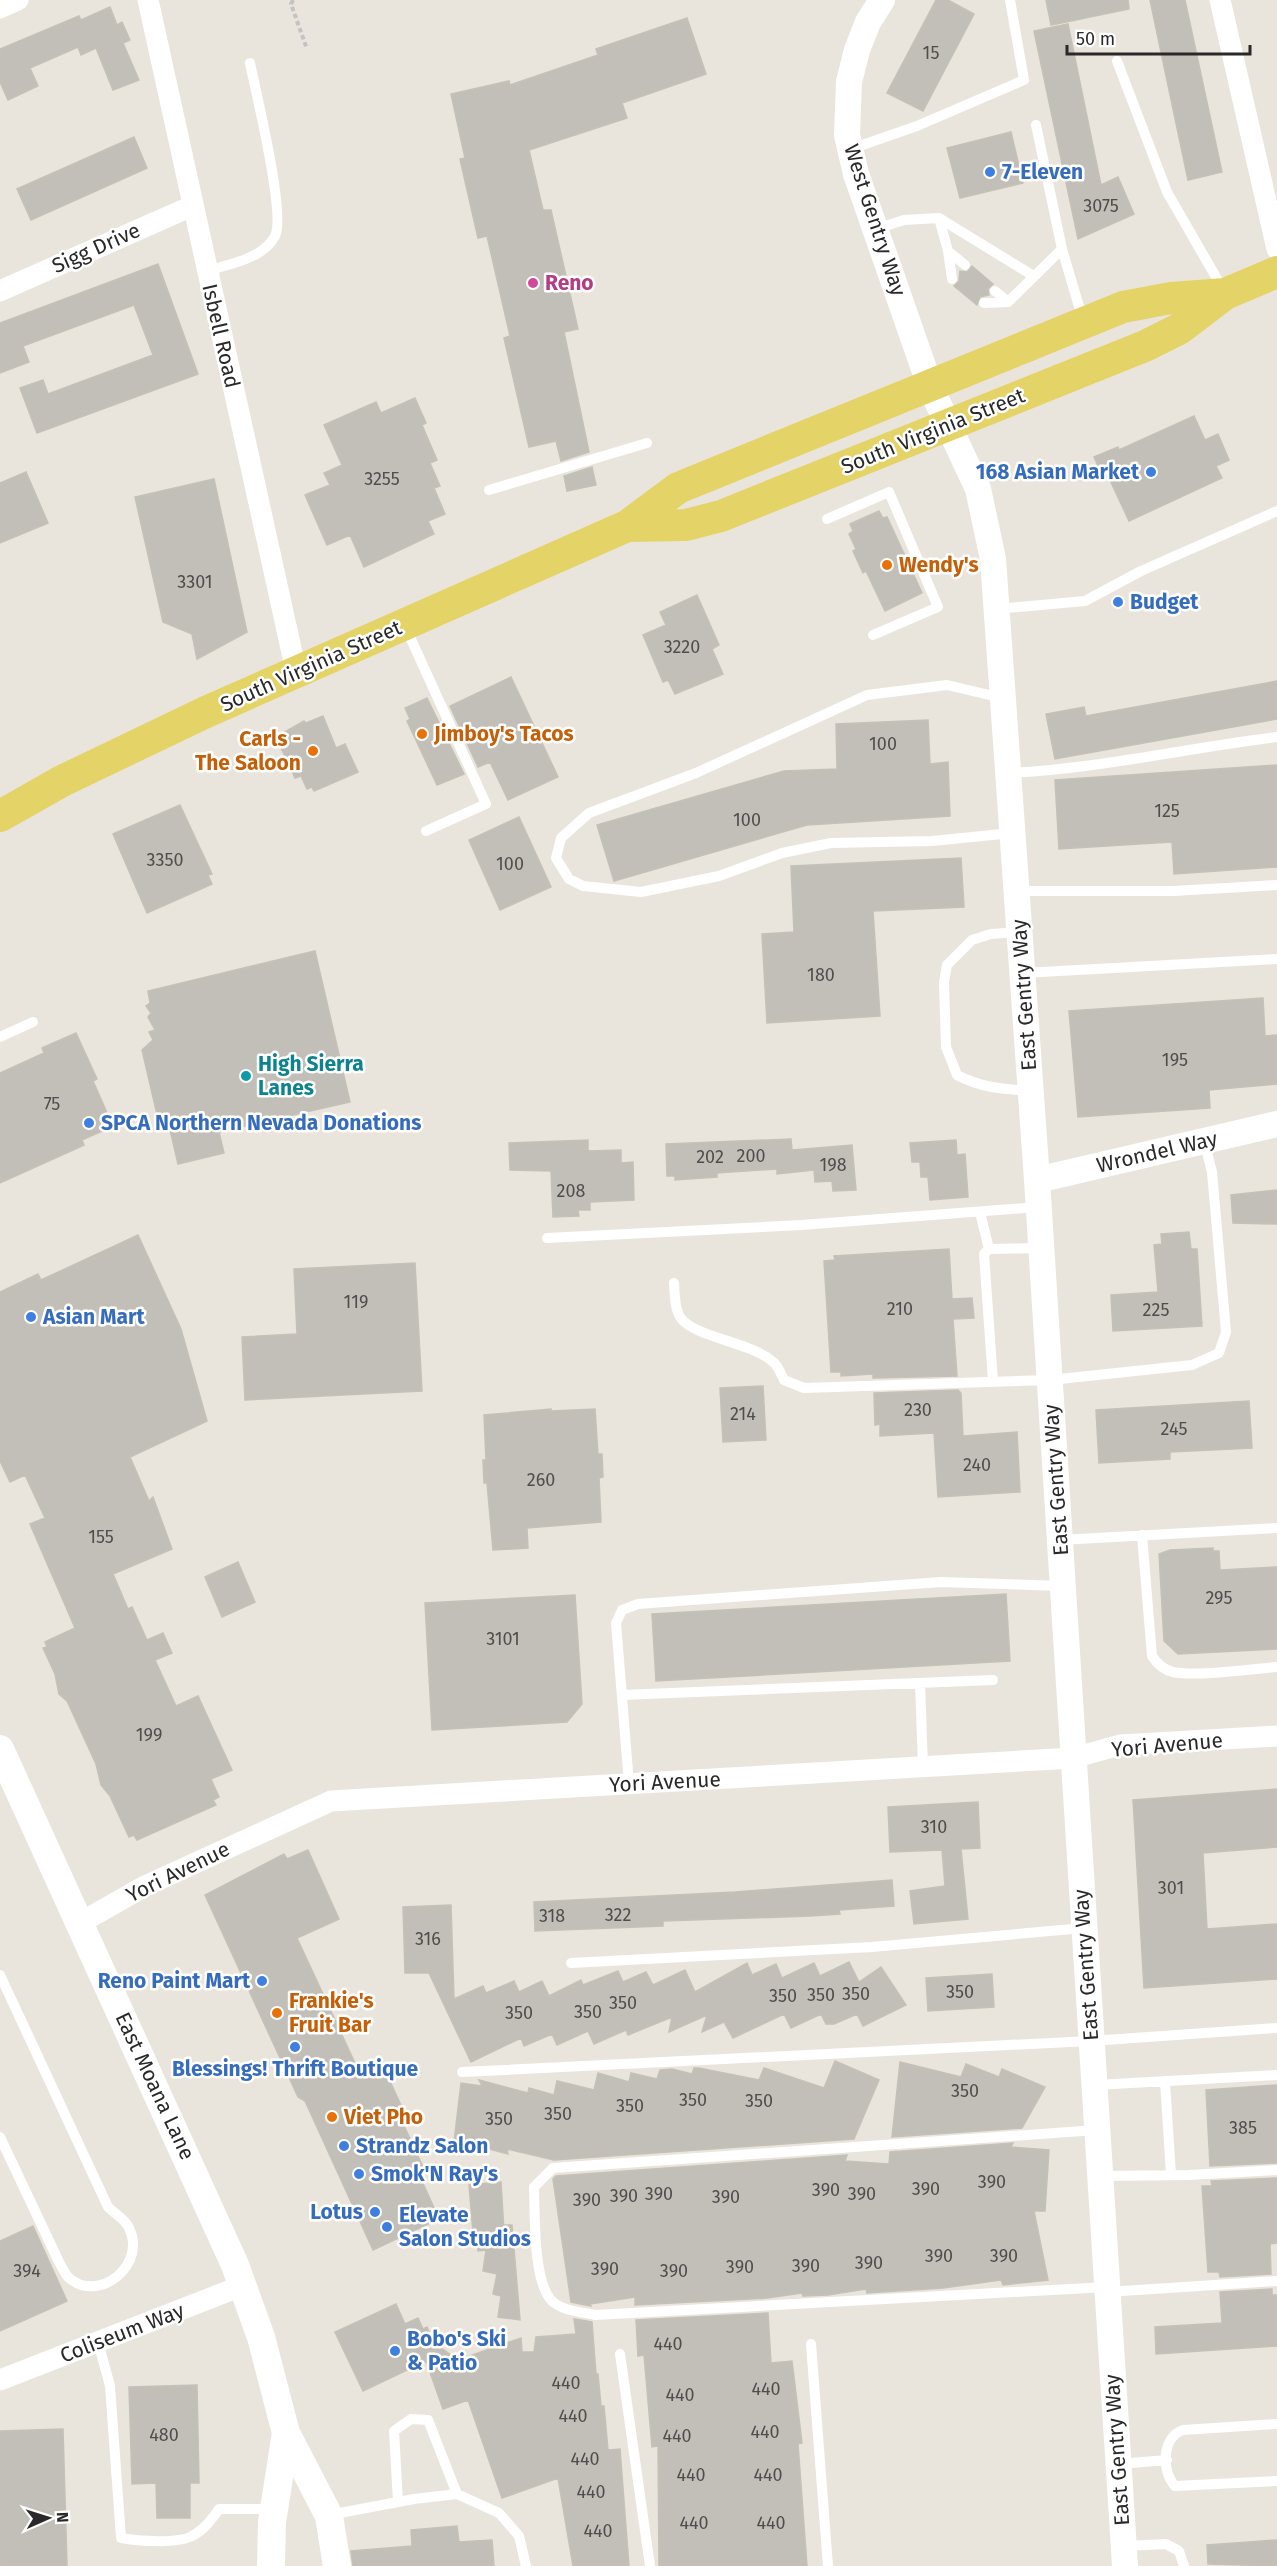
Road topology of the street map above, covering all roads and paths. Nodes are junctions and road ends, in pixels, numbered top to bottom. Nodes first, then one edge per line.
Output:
1 (148, 0) edge
2 (293, 0) edge
3 (882, 0) edge
4 (1010, 0) edge
5 (1220, 0) edge
6 (307, 49) dead end
7 (1117, 61) dead end
8 (250, 63) dead end
9 (1036, 125) dead end
10 (850, 150) junction
11 (192, 206) junction
12 (939, 218) junction
13 (876, 229) junction
14 (1062, 249) junction
15 (1277, 249) edge
16 (948, 251) junction
17 (965, 265) dead end
18 (207, 271) junction
19 (1277, 272) edge
20 (1032, 275) junction
21 (952, 279) dead end
22 (0, 291) edge
23 (995, 291) dead end
24 (1225, 294) junction
25 (1008, 302) junction
26 (984, 303) dead end
27 (1084, 323) junction
28 (938, 406) junction
29 (647, 443) dead end
30 (489, 490) dead end
31 (1277, 511) edge
32 (827, 519) dead end
33 (627, 526) junction
34 (996, 609) junction
35 (404, 624) junction
36 (873, 635) dead end
37 (296, 671) junction
38 (1002, 698) junction
39 (1277, 737) edge
40 (1008, 773) junction
41 (0, 816) edge
42 (426, 831) dead end
43 (1012, 833) junction
44 (1277, 885) edge
45 (1016, 891) junction
46 (1019, 932) junction
47 (1277, 958) edge
48 (1022, 973) junction
49 (33, 1022) dead end
50 (0, 1037) edge
51 (1031, 1091) junction
52 (1277, 1124) edge
53 (1204, 1141) junction
54 (1037, 1179) junction
55 (1038, 1208) junction
56 (980, 1212) junction
57 (547, 1238) dead end
58 (1041, 1248) junction
59 (989, 1249) junction
60 (674, 1283) dead end
61 (1050, 1380) junction
62 (993, 1381) junction
63 (1277, 1528) edge
64 (1142, 1535) junction
65 (1060, 1540) junction
66 (1062, 1586) junction
67 (1277, 1667) edge
68 (993, 1680) dead end
69 (920, 1683) junction
70 (622, 1695) junction
71 (1277, 1736) edge
72 (0, 1749) edge
73 (1073, 1758) junction
74 (923, 1767) junction
75 (629, 1784) junction
76 (80, 1923) junction
77 (1084, 1928) junction
78 (571, 1963) dead end
79 (0, 1975) edge
80 (1277, 2028) edge
81 (1091, 2041) junction
82 (462, 2072) dead end
83 (1277, 2075) edge
84 (1166, 2081) junction
85 (1094, 2085) junction
86 (1097, 2130) junction
87 (0, 2137) edge
88 (1277, 2170) edge
89 (1171, 2175) junction
90 (1100, 2176) junction
91 (1277, 2281) edge
92 (244, 2285) junction
93 (1107, 2290) junction
94 (98, 2342) junction
95 (811, 2344) dead end
96 (620, 2354) dead end
97 (0, 2380) edge
98 (1277, 2424) edge
99 (285, 2433) junction
100 (1167, 2460) junction
101 (1118, 2464) junction
102 (1277, 2481) edge
103 (457, 2494) junction
104 (398, 2502) junction
105 (274, 2509) junction
106 (329, 2516) junction
107 (1124, 2556) edge
108 (271, 2566) edge
109 (337, 2566) edge
110 (526, 2566) edge
111 (650, 2566) edge
112 (828, 2566) edge
113 (1184, 2566) edge

1 - 11 street, Isbell Road
2 - 6 path
3 - 10 street, West Gentry Way
4 - 10 lane
5 - 15 street
7 - 24 lane
8 - 18 lane
9 - 14 lane
10 - 13 street, West Gentry Way
11 - 18 street, Isbell Road
11 - 22 street, Sigg Drive
12 - 13 lane
12 - 16 lane
12 - 20 lane
13 - 28 street, West Gentry Way
14 - 20 lane
14 - 27 lane
16 - 17 lane
16 - 21 lane
18 - 37 street, Isbell Road
19 - 24 main road, South Virginia Street
20 - 25 lane
23 - 25 lane
24 - 27 main road, South Virginia Street
24 - 28 main road, South Virginia Street
25 - 26 lane
27 - 28 main road, South Virginia Street
28 - 33 main road, South Virginia Street
28 - 33 main road, South Virginia Street
28 - 34 street, East Gentry Way
29 - 30 lane
31 - 34 lane
32 - 36 lane
33 - 35 main road, South Virginia Street
34 - 38 street, East Gentry Way
35 - 37 main road, South Virginia Street
35 - 42 lane
37 - 41 main road, South Virginia Street
38 - 40 street, East Gentry Way
38 - 43 lane
39 - 40 lane
40 - 43 street, East Gentry Way
43 - 45 street, East Gentry Way
44 - 45 lane
45 - 46 street, East Gentry Way
46 - 48 street, East Gentry Way
46 - 51 lane
47 - 48 lane
48 - 51 street, East Gentry Way
49 - 50 lane
51 - 54 street, East Gentry Way
52 - 53 street, Wrondel Way
53 - 54 street, Wrondel Way
53 - 61 lane
54 - 55 street, East Gentry Way
55 - 56 lane
55 - 58 street, East Gentry Way
56 - 57 lane
56 - 59 lane
58 - 59 lane
58 - 61 street, East Gentry Way
59 - 62 lane
60 - 62 lane
61 - 62 lane
61 - 65 street, East Gentry Way
63 - 64 lane
64 - 65 lane
64 - 67 lane
65 - 66 street, East Gentry Way
66 - 70 lane
66 - 73 street, East Gentry Way
68 - 69 lane
69 - 70 lane
69 - 74 lane
70 - 75 lane
71 - 73 street, Yori Avenue
72 - 76 main road, East Moana Lane
73 - 74 street, Yori Avenue
73 - 77 street, East Gentry Way
74 - 75 street, Yori Avenue
75 - 76 street, Yori Avenue
76 - 92 main road, East Moana Lane
77 - 78 lane
77 - 81 street, East Gentry Way
79 - 87 lane
80 - 81 lane
81 - 82 lane
81 - 85 street, East Gentry Way
83 - 84 lane
84 - 85 lane
84 - 89 lane
85 - 86 street, East Gentry Way
86 - 90 street, East Gentry Way
86 - 93 lane
88 - 89 lane
89 - 90 lane
90 - 93 street, East Gentry Way
91 - 93 lane
92 - 94 street, Coliseum Way
92 - 99 main road, East Moana Lane
93 - 101 street, East Gentry Way
94 - 97 street, Coliseum Way
94 - 105 lane
95 - 112 lane
96 - 111 lane
98 - 100 lane
99 - 105 main road, East Moana Lane
99 - 106 main road, East Moana Lane
100 - 101 lane
100 - 102 lane
101 - 107 street, East Gentry Way
103 - 104 lane
103 - 104 lane
103 - 110 lane
104 - 106 lane
105 - 108 main road, East Moana Lane
106 - 109 main road, East Moana Lane
107 - 113 lane

